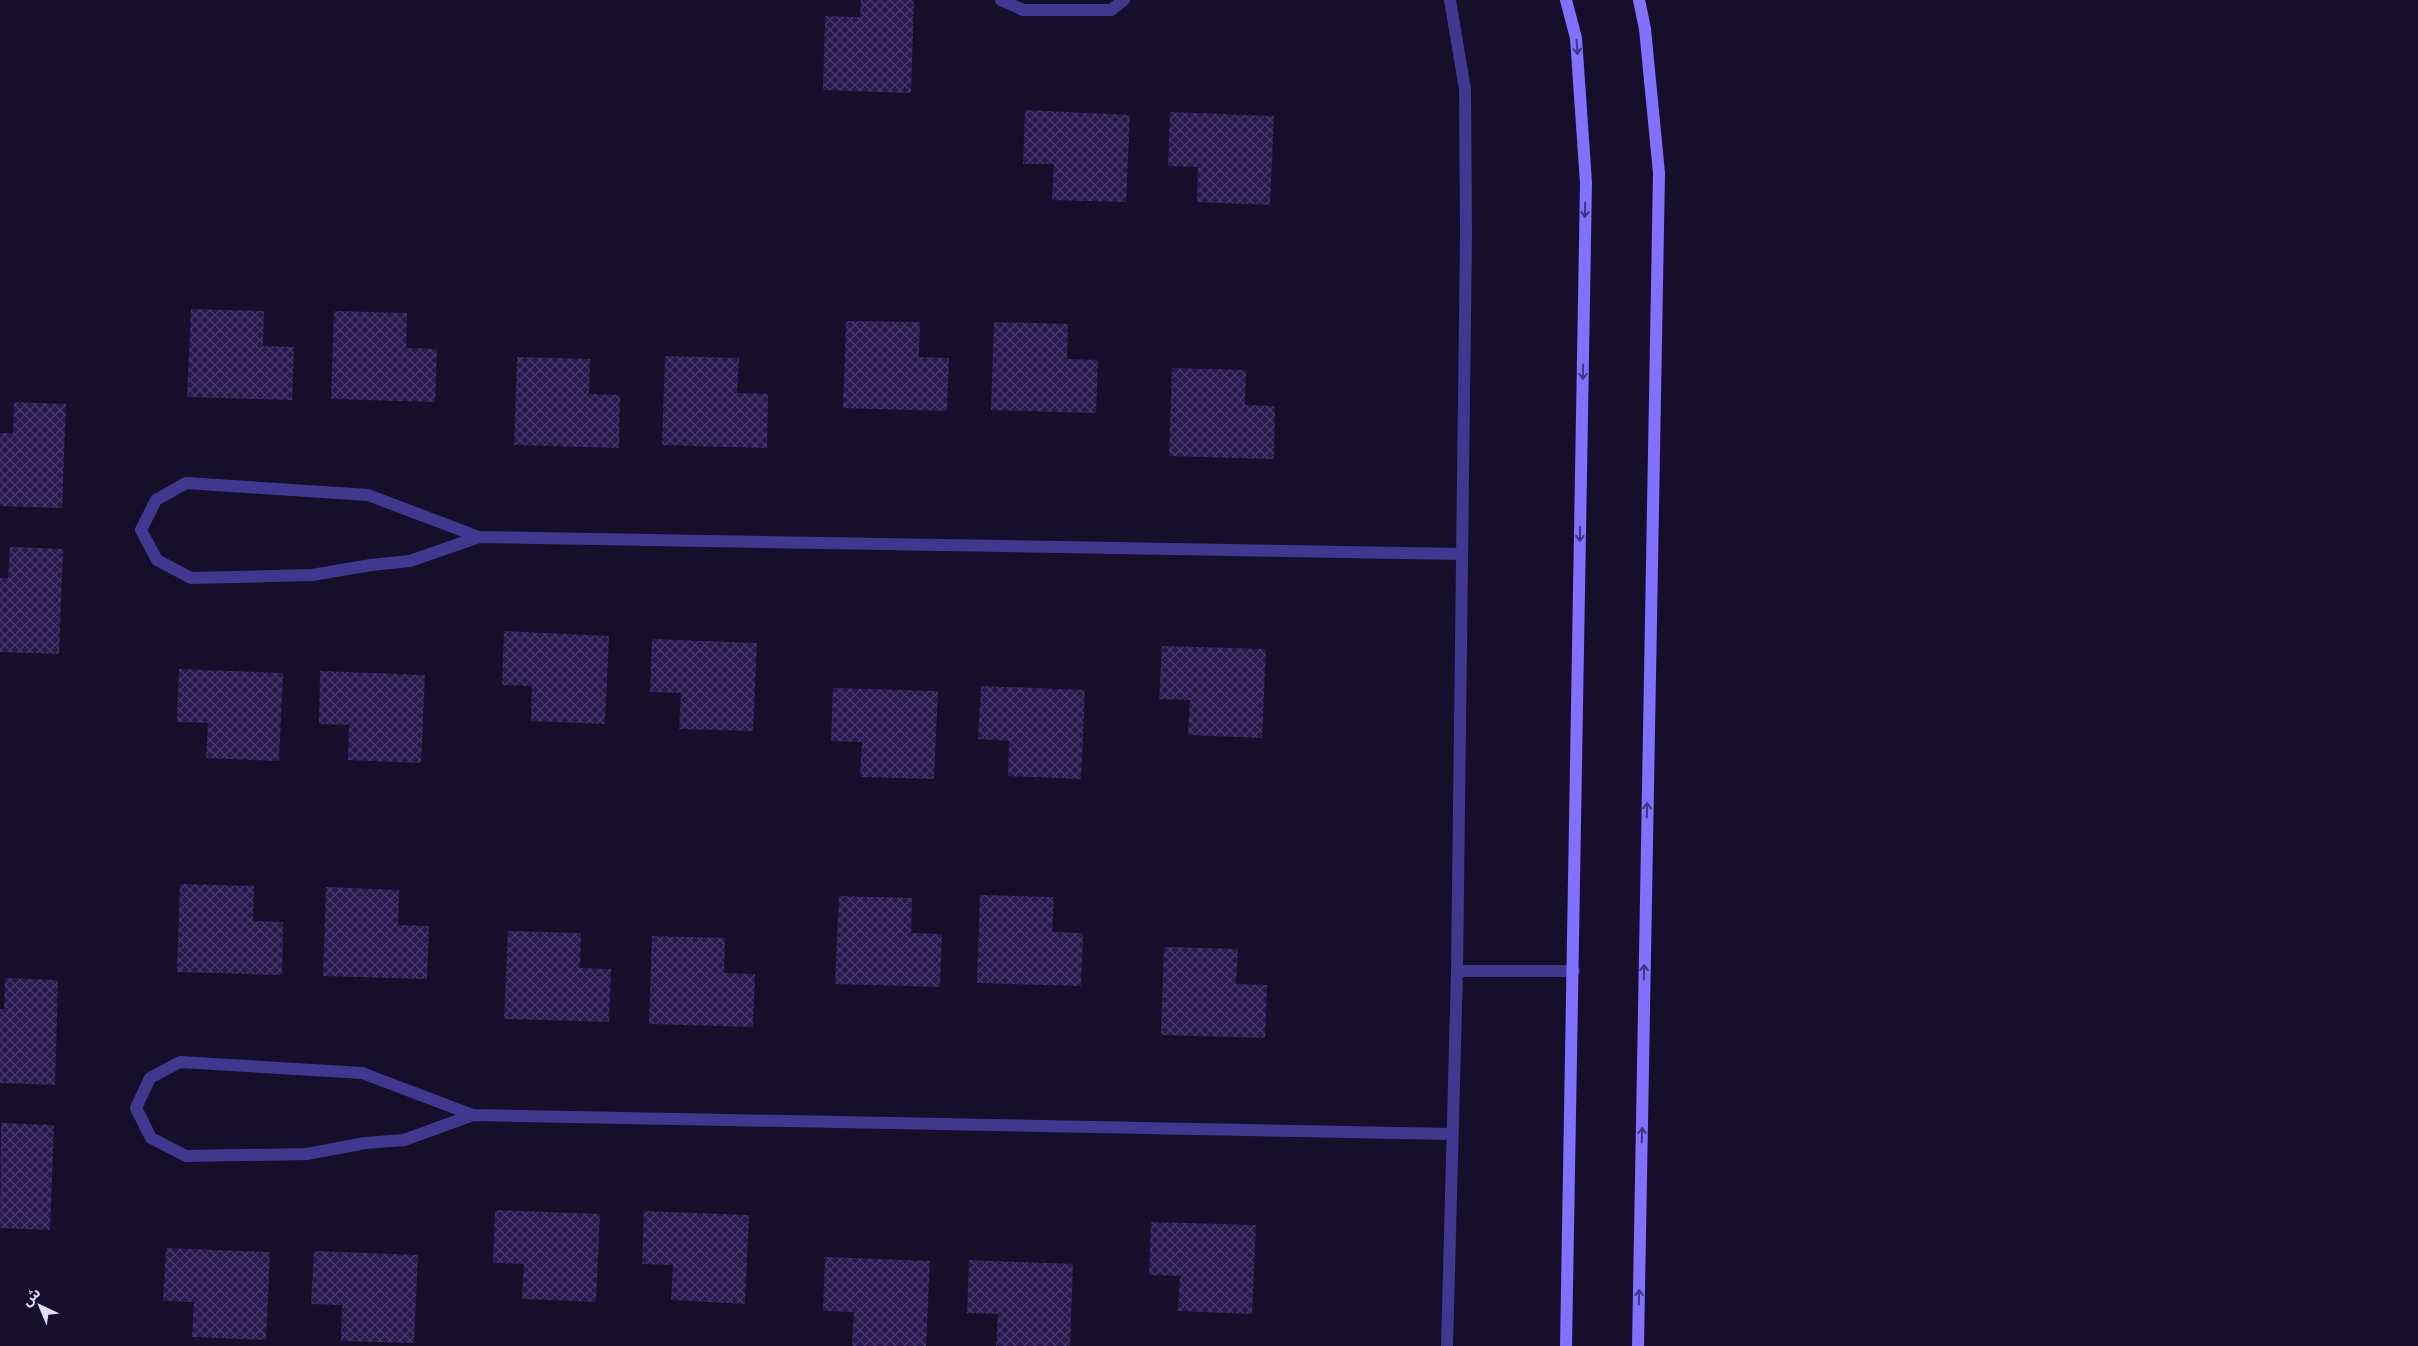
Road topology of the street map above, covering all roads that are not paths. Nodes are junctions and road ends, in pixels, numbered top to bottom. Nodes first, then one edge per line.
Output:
1 (1001, 0) edge
2 (1124, 0) edge
3 (1450, 0) edge
4 (1566, 0) edge
5 (1639, 0) edge
6 (479, 537) junction
7 (1461, 554) junction
8 (1457, 971) junction
9 (1574, 971) junction
10 (473, 1115) junction
11 (1451, 1134) junction
12 (1447, 1346) edge
13 (1566, 1346) edge
14 (1638, 1346) edge

1 - 2 street
3 - 7 street
4 -> 9 main road
14 -> 5 main road
6 - 6 street
6 - 7 street
7 - 8 street
8 - 9 street
8 - 11 street
9 - 13 main road
10 - 10 street
10 - 11 street
11 - 12 street

